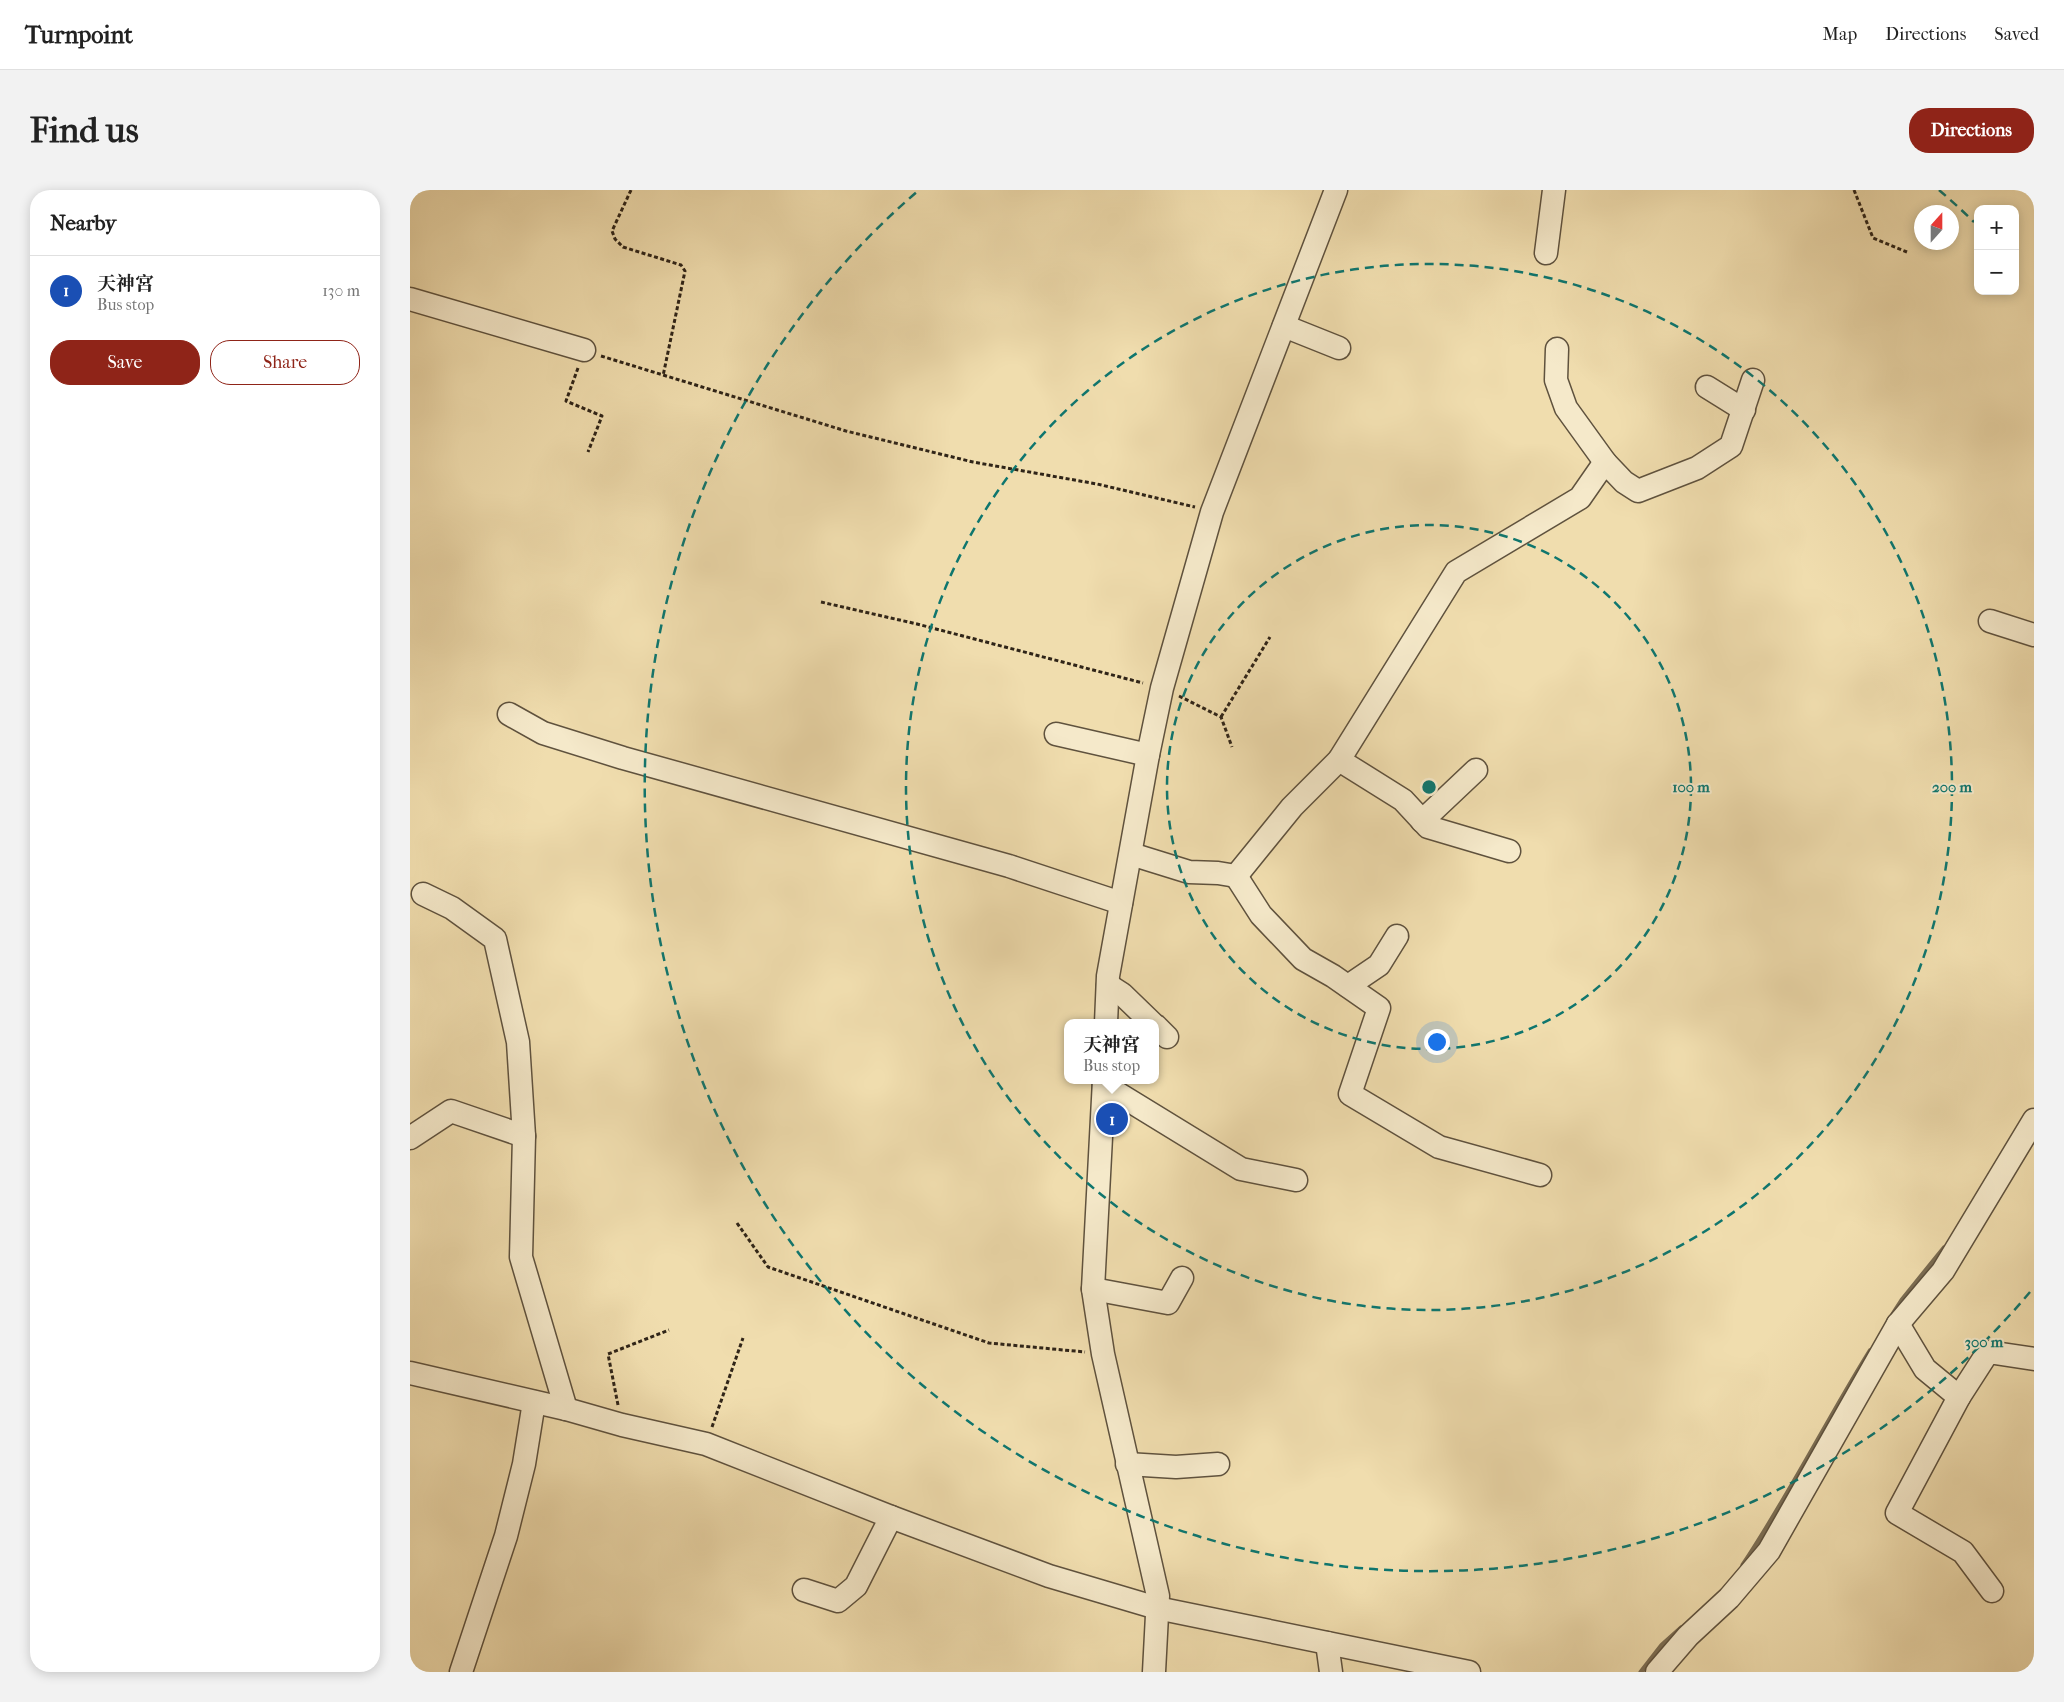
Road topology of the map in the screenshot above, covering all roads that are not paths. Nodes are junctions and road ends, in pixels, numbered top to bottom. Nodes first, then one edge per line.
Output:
1 (1336, 190) edge
2 (1554, 190) edge
3 (1546, 253) dead end
4 (410, 299) edge
5 (1284, 326) junction
6 (1339, 348) dead end
7 (1557, 349) dead end
8 (584, 350) road end
9 (1753, 380) dead end
10 (1707, 387) dead end
11 (1744, 410) junction
12 (1605, 462) junction
13 (1990, 621) dead end
14 (2034, 636) edge
15 (509, 714) dead end
16 (1056, 734) dead end
17 (1148, 755) junction
18 (1339, 760) junction
19 (1476, 770) dead end
20 (1422, 821) junction
21 (1509, 851) dead end
22 (1131, 854) junction
23 (1236, 876) junction
24 (424, 894) dead end
25 (1121, 903) junction
26 (1397, 936) dead end
27 (1108, 985) junction
28 (1348, 986) junction
29 (1106, 1019) edge
30 (1148, 1019) edge
31 (1104, 1084) edge
32 (1106, 1084) edge
33 (2034, 1120) edge
34 (524, 1136) junction
35 (410, 1138) edge
36 (1540, 1175) dead end
37 (1296, 1180) dead end
38 (1182, 1278) dead end
39 (1093, 1290) junction
40 (1898, 1324) junction
41 (2034, 1360) edge
42 (410, 1372) edge
43 (1959, 1397) junction
44 (534, 1402) junction
45 (566, 1409) junction
46 (1127, 1464) junction
47 (1218, 1464) dead end
48 (891, 1517) junction
49 (804, 1590) dead end
50 (1992, 1591) dead end
51 (1158, 1608) junction
52 (1328, 1643) junction
53 (461, 1672) edge
54 (1154, 1672) edge
55 (1331, 1672) edge
56 (1469, 1672) edge
57 (1657, 1672) edge

1 - 5 street
2 - 3 street
4 - 8 street
5 - 6 street
5 - 17 street
7 - 12 street
9 - 11 street
10 - 11 street
11 - 12 street
12 - 18 street
13 - 14 street
15 - 25 street
16 - 17 street
17 - 22 street
18 - 20 street
18 - 23 street
19 - 20 street
20 - 21 street
22 - 23 street
22 - 25 street
23 - 28 street
24 - 34 street
25 - 27 street
26 - 28 street
27 - 29 street
27 - 30 street
28 - 36 street
31 - 39 street
32 - 37 street
33 - 40 street
34 - 35 street
34 - 45 street
38 - 39 street
39 - 46 street
40 - 43 street
40 - 57 street
41 - 43 street
42 - 44 street
43 - 50 street
44 - 45 street
44 - 53 street
45 - 48 street
46 - 47 street
46 - 51 street
48 - 49 street
48 - 51 street
51 - 52 street
51 - 54 street
52 - 55 street
52 - 56 street

